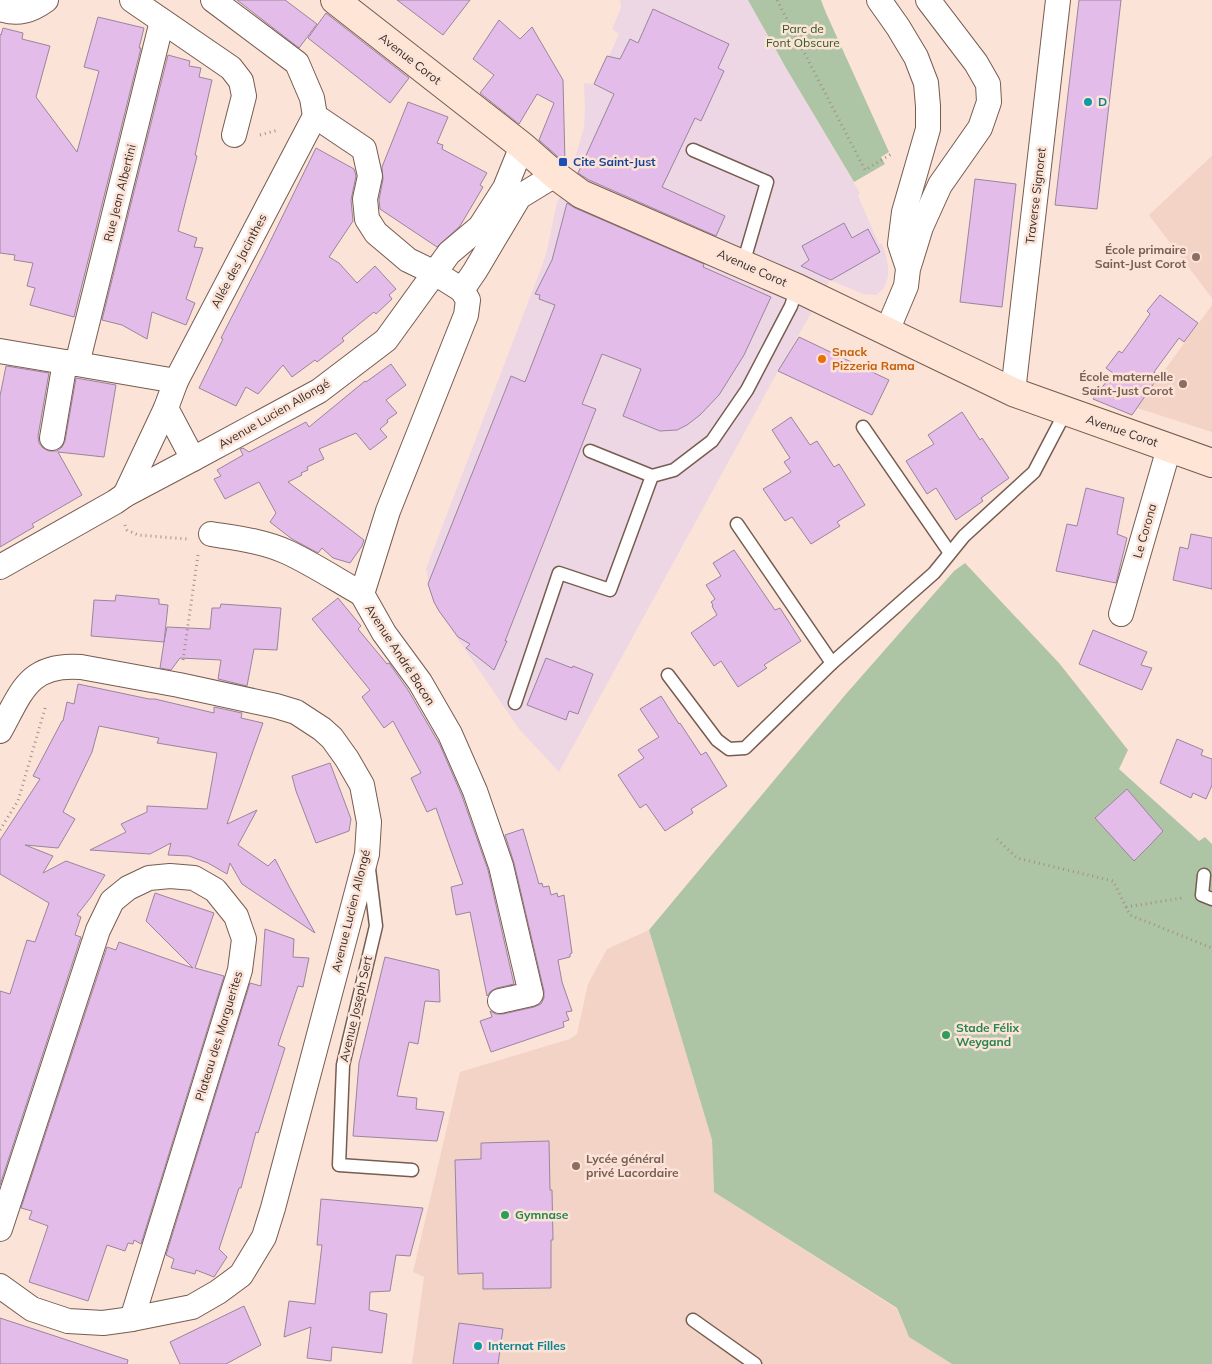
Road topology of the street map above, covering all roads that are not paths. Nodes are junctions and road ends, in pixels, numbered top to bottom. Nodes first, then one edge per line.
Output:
1 (46, 0) edge
2 (132, 0) edge
3 (213, 0) edge
4 (335, 0) edge
5 (879, 0) edge
6 (928, 0) edge
7 (1058, 0) edge
8 (0, 9) edge
9 (162, 21) junction
10 (315, 116) junction
11 (235, 132) road end
12 (522, 146) junction
13 (693, 150) dead end
14 (555, 175) junction
15 (743, 264) junction
16 (908, 269) junction
17 (435, 273) junction
18 (797, 288) junction
19 (462, 290) junction
20 (888, 331) junction
21 (0, 352) edge
22 (71, 363) junction
23 (176, 381) junction
24 (1013, 392) junction
25 (166, 408) junction
26 (1066, 411) junction
27 (863, 427) dead end
28 (52, 438) dead end
29 (1169, 448) junction
30 (590, 451) dead end
31 (193, 460) junction
32 (1212, 463) edge
33 (652, 476) junction
34 (125, 495) junction
35 (738, 524) dead end
36 (206, 537) road end
37 (950, 553) junction
38 (0, 568) edge
39 (362, 594) junction
40 (1121, 614) dead end
41 (832, 663) junction
42 (668, 675) dead end
43 (515, 703) dead end
44 (0, 731) edge
45 (367, 854) junction
46 (1204, 875) dead end
47 (1207, 897) edge
48 (500, 1001) dead end
49 (412, 1170) dead end
50 (0, 1229) edge
51 (0, 1286) edge
52 (132, 1319) junction
53 (693, 1320) dead end
54 (755, 1364) edge

1 - 8 street
2 - 9 street
3 - 10 street
4 - 12 street, Avenue Corot
5 - 16 street
6 - 16 street
7 - 24 street, Traverse Signoret
9 - 11 street
9 - 22 street, Rue Jean Albertini
10 - 17 street
10 - 23 street, Allée des Jacinthes
12 - 14 street, Avenue Corot
12 - 17 street, Avenue Lucien Allongé
13 - 15 lane
14 - 15 street, Avenue Corot
14 - 19 street
15 - 18 street, Avenue Corot
16 - 20 street
17 - 19 street
17 - 31 street, Avenue Lucien Allongé
18 - 20 street, Avenue Corot
18 - 33 lane
19 - 39 street, Avenue André Bacon
20 - 24 street, Avenue Corot
21 - 22 street
22 - 23 street
22 - 28 street, Rue Jean Albertini
23 - 25 street, Allée des Jacinthes
24 - 26 street, Avenue Corot
25 - 31 street
25 - 34 street, Allée des Jacinthes
26 - 29 street, Avenue Corot
26 - 37 lane
27 - 37 lane
29 - 32 street, Avenue Corot
29 - 40 street, Le Corona
30 - 33 lane
31 - 34 street, Avenue Lucien Allongé
33 - 43 lane
34 - 38 street, Avenue Lucien Allongé
35 - 41 lane
36 - 39 street
37 - 41 lane
39 - 48 street, Avenue André Bacon
41 - 42 lane
44 - 45 street, Avenue Lucien Allongé
45 - 49 lane, Avenue Joseph Sert
45 - 52 street, Avenue Lucien Allongé
46 - 47 lane
50 - 52 street, Plateau des Marguerites
51 - 52 street
53 - 54 lane

